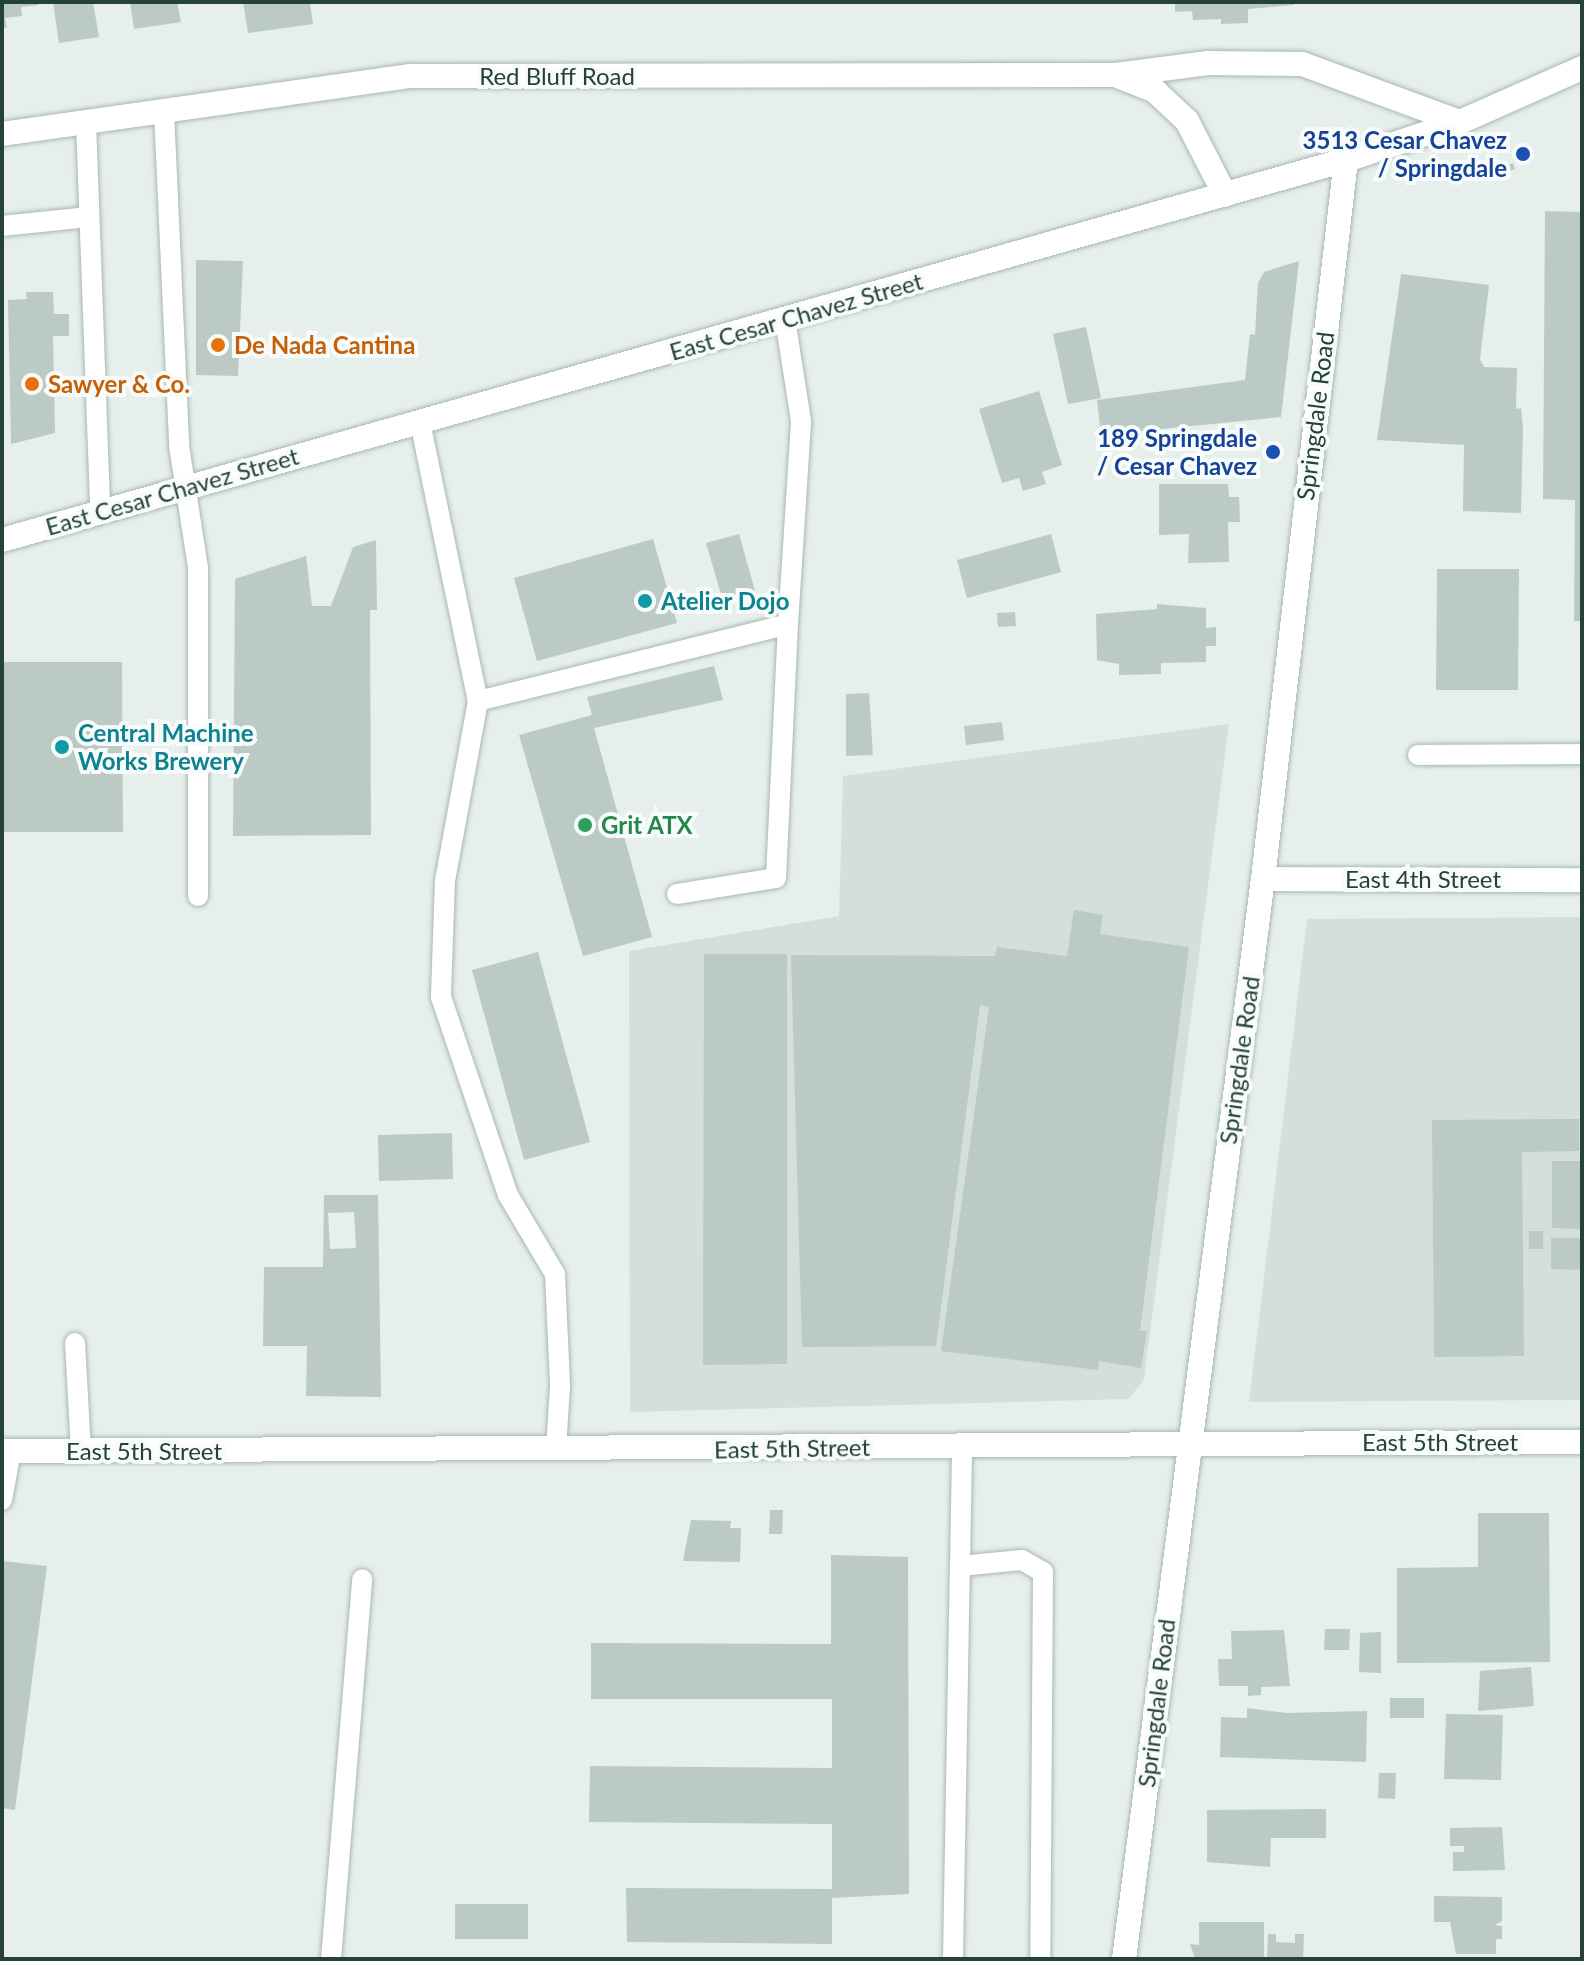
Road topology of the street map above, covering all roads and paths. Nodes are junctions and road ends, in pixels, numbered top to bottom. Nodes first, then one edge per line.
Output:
1 (1582, 68) edge
2 (1116, 75) junction
3 (164, 111) junction
4 (86, 122) junction
5 (1460, 122) junction
6 (2, 134) edge
7 (1346, 160) junction
8 (1225, 195) junction
9 (89, 217) junction
10 (2, 226) edge
11 (785, 319) junction
12 (420, 422) junction
13 (183, 486) junction
14 (100, 512) junction
15 (2, 540) edge
16 (788, 624) junction
17 (478, 701) junction
18 (1582, 754) edge
19 (1418, 755) dead end
20 (1263, 879) junction
21 (1582, 880) edge
22 (677, 894) dead end
23 (198, 896) dead end
24 (75, 1343) dead end
25 (1582, 1442) edge
26 (1188, 1443) junction
27 (962, 1446) junction
28 (81, 1450) junction
29 (556, 1450) junction
30 (6, 1451) edge
31 (2, 1500) edge
32 (960, 1566) junction
33 (362, 1579) dead end
34 (331, 1959) edge
35 (953, 1959) edge
36 (1040, 1959) edge
37 (1124, 1959) edge

1 - 5 street, East Cesar Chavez Street
2 - 3 street, Red Bluff Road
2 - 5 street, Red Bluff Road
2 - 8 street, Red Bluff Road
3 - 4 street, Red Bluff Road
3 - 13 lane
4 - 6 street, Red Bluff Road
4 - 9 lane
5 - 7 street, East Cesar Chavez Street
7 - 8 street, East Cesar Chavez Street
7 - 20 street, Springdale Road
8 - 11 street, East Cesar Chavez Street
9 - 10 lane
9 - 14 lane
11 - 12 street, East Cesar Chavez Street
11 - 16 lane
12 - 13 street, East Cesar Chavez Street
12 - 17 lane
13 - 14 street, East Cesar Chavez Street
13 - 23 lane
14 - 15 street, East Cesar Chavez Street
16 - 17 lane
16 - 22 lane
17 - 29 lane
18 - 19 lane
20 - 21 street, East 4th Street
20 - 26 street, Springdale Road
24 - 28 lane
25 - 26 street, East 5th Street
26 - 27 street, East 5th Street
26 - 37 street, Springdale Road
27 - 29 street, East 5th Street
27 - 32 lane
28 - 29 street, East 5th Street
28 - 30 street, East 5th Street
30 - 31 lane
32 - 35 lane
32 - 36 lane
33 - 34 lane

